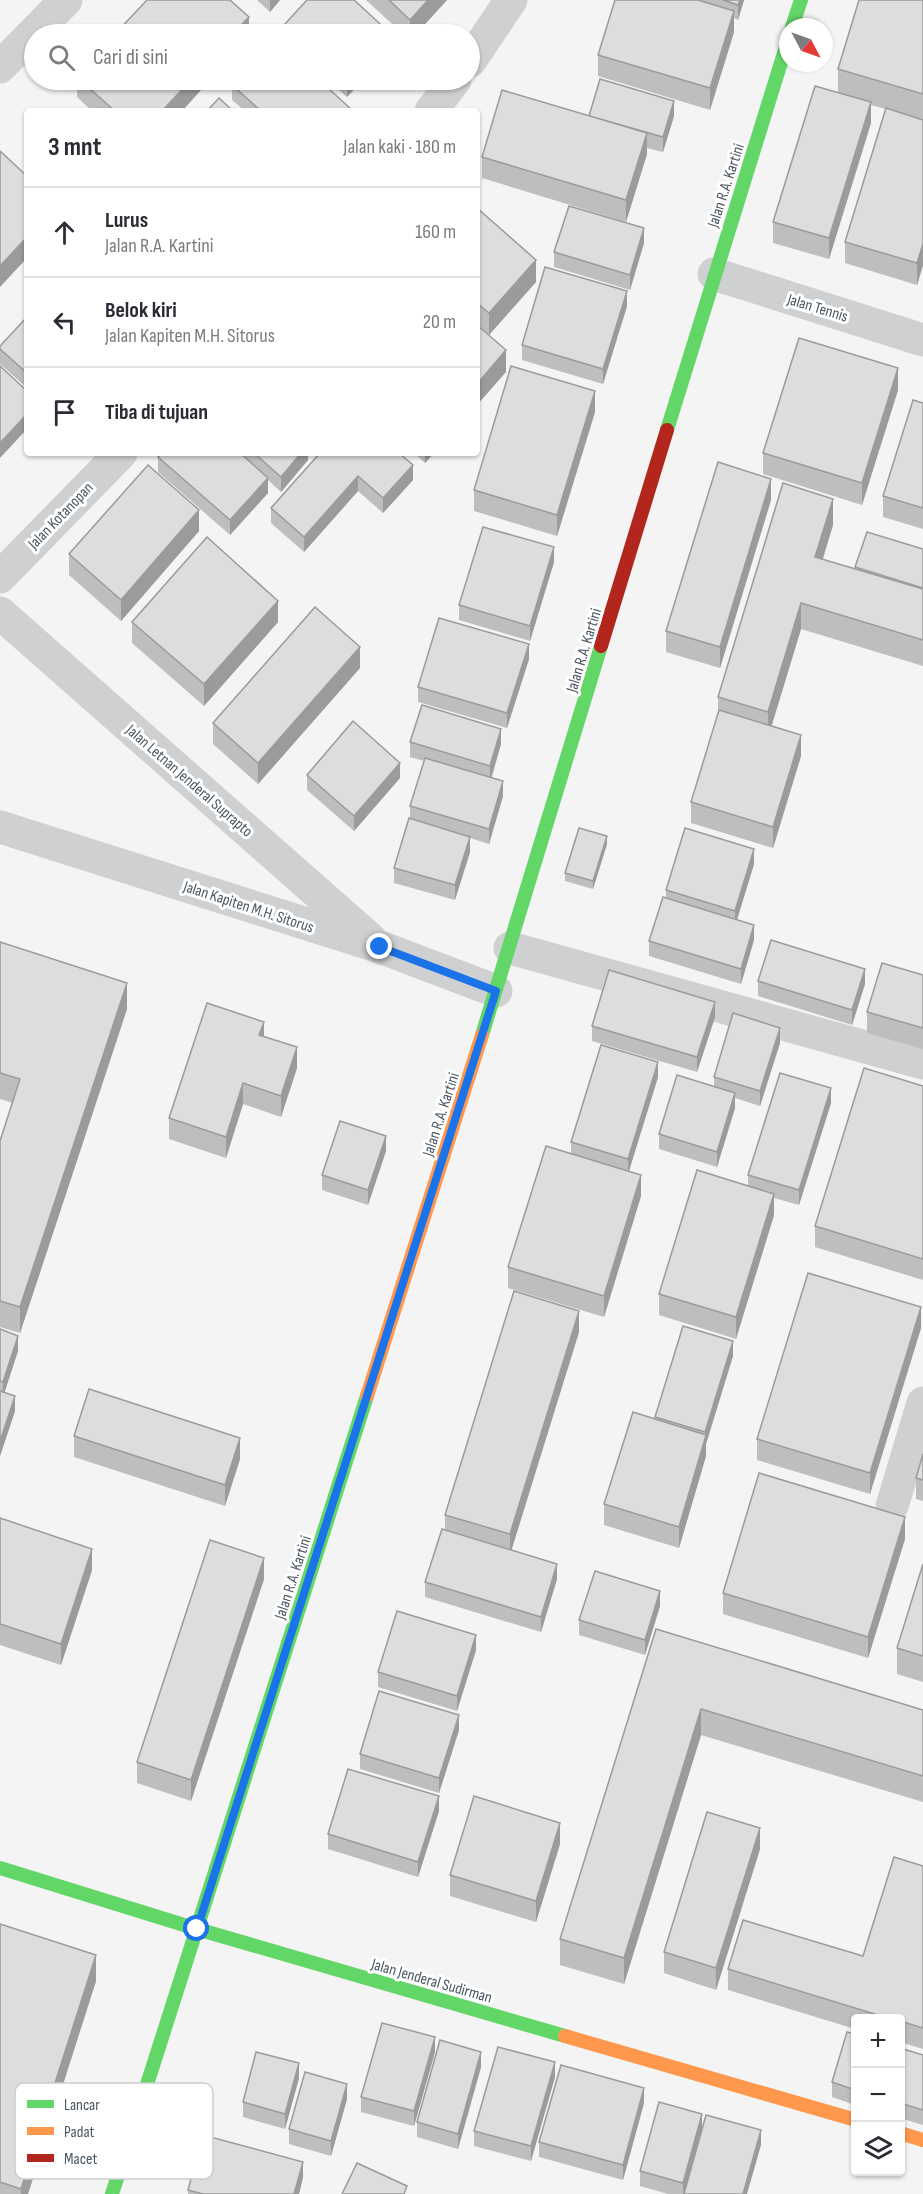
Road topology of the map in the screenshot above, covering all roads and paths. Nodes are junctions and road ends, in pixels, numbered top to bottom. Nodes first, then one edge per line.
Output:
1 (66, 0) edge
2 (511, 0) edge
3 (801, 0) edge
4 (795, 18) edge
5 (42, 24) edge
6 (24, 43) edge
7 (480, 46) edge
8 (0, 67) edge
9 (779, 68) edge
10 (447, 90) edge
11 (433, 108) edge
12 (714, 274) junction
13 (923, 340) edge
14 (118, 456) edge
15 (0, 577) edge
16 (0, 613) edge
17 (0, 827) edge
18 (380, 947) junction
19 (510, 948) junction
20 (496, 991) junction
21 (923, 1063) edge
22 (923, 1403) edge
23 (892, 1506) dead end
24 (0, 1868) edge
25 (197, 1929) junction
26 (148, 2083) edge
27 (851, 2119) edge
28 (905, 2135) edge
29 (923, 2140) edge
30 (117, 2179) edge
31 (112, 2194) edge

1 - 5 street
2 - 7 street
3 - 4 street
6 - 8 street
9 - 12 street, Jalan R.A. Kartini
10 - 11 street
12 - 13 street, Jalan Tennis
12 - 19 street, Jalan R.A. Kartini
14 - 15 street, Jalan Kotanopan
16 - 18 street, Jalan Letnan Jenderal Suprapto
17 - 18 street, Jalan Kapiten M.H. Sitorus
18 - 20 street, Jalan Kapiten M.H. Sitorus
19 - 20 street, Jalan R.A. Kartini
19 - 21 street
20 - 25 street, Jalan R.A. Kartini
22 - 23 street
24 - 25 street, Jalan Jenderal Sudirman
25 - 26 street, Jalan R.A. Kartini
25 - 27 street, Jalan Jenderal Sudirman
28 - 29 street
30 - 31 street, Jalan R.A. Kartini

